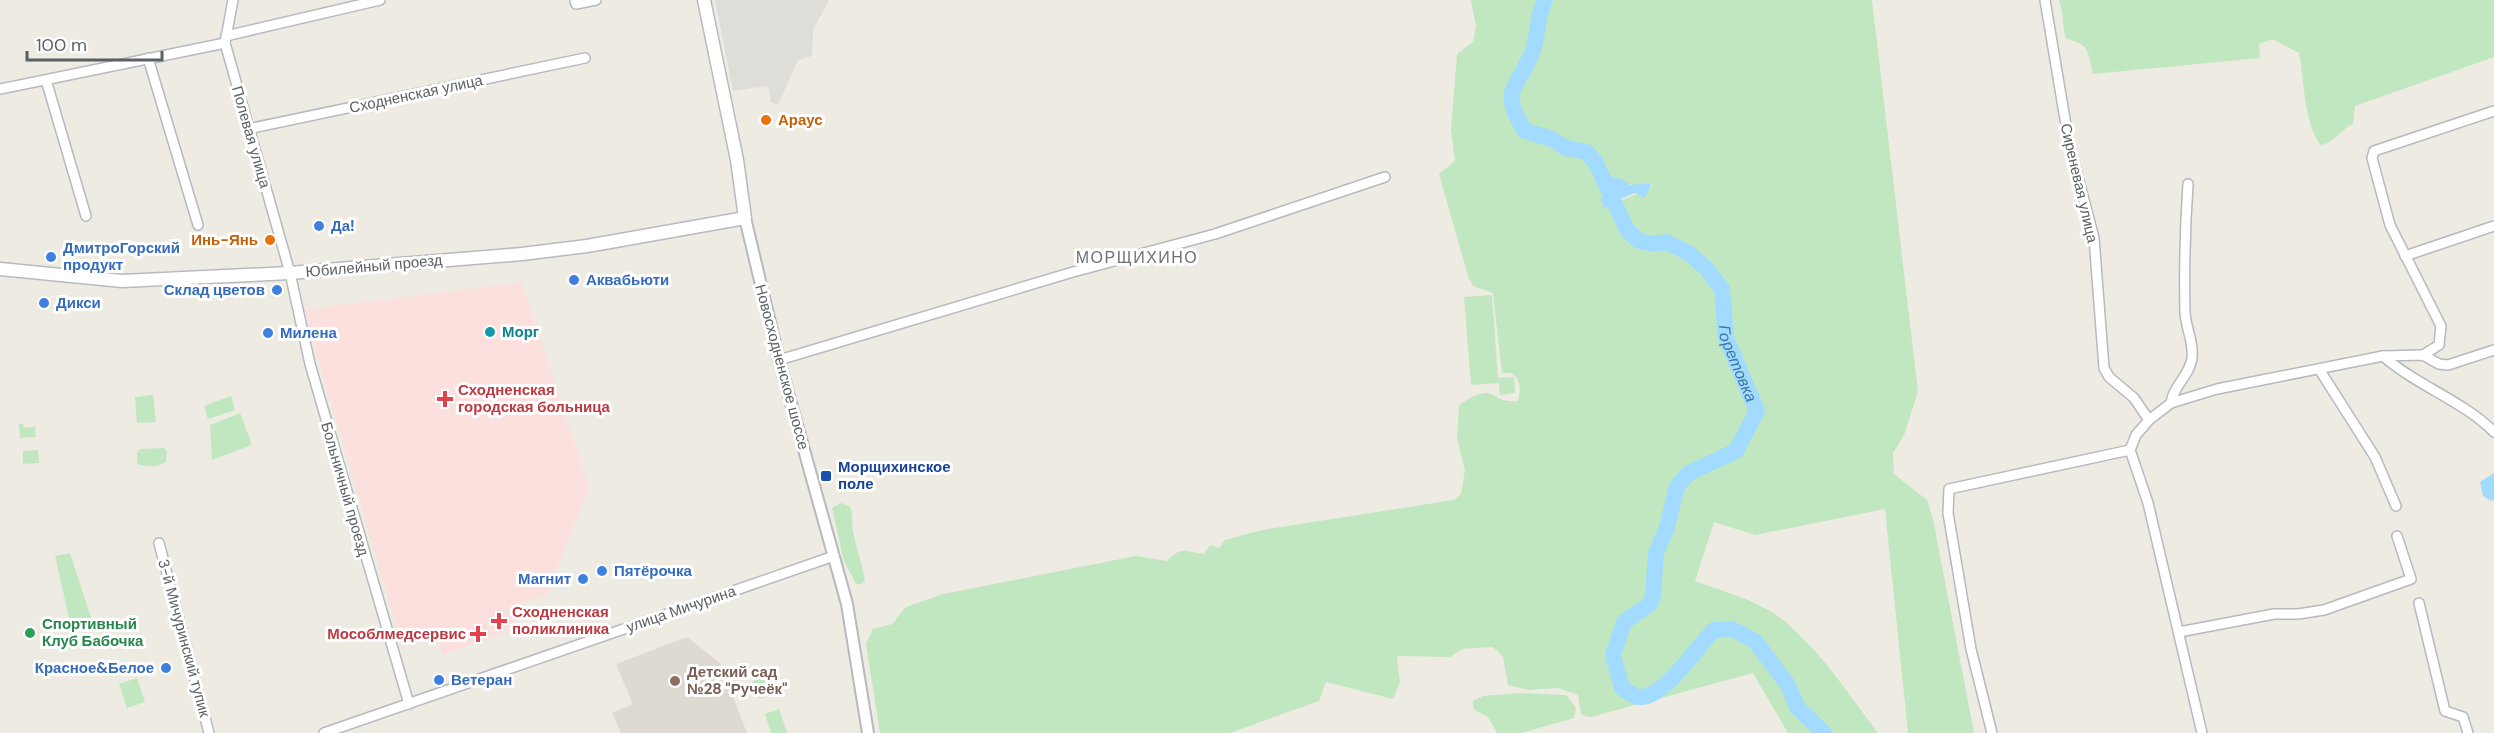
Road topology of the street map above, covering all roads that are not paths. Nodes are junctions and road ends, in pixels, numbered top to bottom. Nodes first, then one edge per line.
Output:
1 (233, 0) edge
2 (380, 0) edge
3 (574, 0) edge
4 (596, 0) edge
5 (704, 0) edge
6 (2045, 0) edge
7 (225, 39) junction
8 (148, 58) junction
9 (585, 58) dead end
10 (46, 80) junction
11 (0, 89) edge
12 (2494, 111) edge
13 (248, 129) junction
14 (1385, 177) dead end
15 (2188, 184) dead end
16 (86, 216) dead end
17 (745, 218) junction
18 (198, 225) dead end
19 (2494, 226) edge
20 (2405, 256) junction
21 (0, 269) edge
22 (290, 273) junction
23 (2494, 350) edge
24 (2423, 355) junction
25 (2383, 356) junction
26 (779, 360) junction
27 (2319, 369) junction
28 (2172, 404) junction
29 (2149, 420) junction
30 (2494, 432) edge
31 (2130, 450) junction
32 (2396, 506) dead end
33 (2397, 536) dead end
34 (159, 543) dead end
35 (834, 556) junction
36 (2419, 603) dead end
37 (2179, 632) junction
38 (409, 704) junction
39 (209, 733) edge
40 (324, 733) edge
41 (868, 733) edge
42 (1992, 733) edge
43 (2202, 733) edge
44 (2468, 733) edge

1 - 7 street, Полевая улица
2 - 7 street
3 - 4 street
5 - 17 main road, Новосходненское шоссе
6 - 29 street, Сиреневая улица
7 - 8 street
7 - 13 street, Полевая улица
8 - 10 street
8 - 18 street
9 - 13 street, Сходненская улица
10 - 11 street
10 - 16 street
12 - 20 street
13 - 22 street, Полевая улица
14 - 26 street
15 - 28 street
17 - 22 main road, Юбилейный проезд
17 - 26 street, Новосходненское шоссе
19 - 20 street
20 - 24 street
21 - 22 main road, Юбилейный проезд
22 - 38 street, Больничный проезд
23 - 24 street
24 - 25 street
25 - 27 street
25 - 30 street
26 - 35 street, Новосходненское шоссе
27 - 28 street
27 - 32 street
28 - 29 street
29 - 31 street
31 - 37 street
31 - 42 street
33 - 37 street
34 - 39 street, 3-й Мичуринский тупик
35 - 38 street, улица Мичурина
35 - 41 street, Новосходненское шоссе
36 - 44 street
37 - 43 street
38 - 40 street, улица Мичурина

